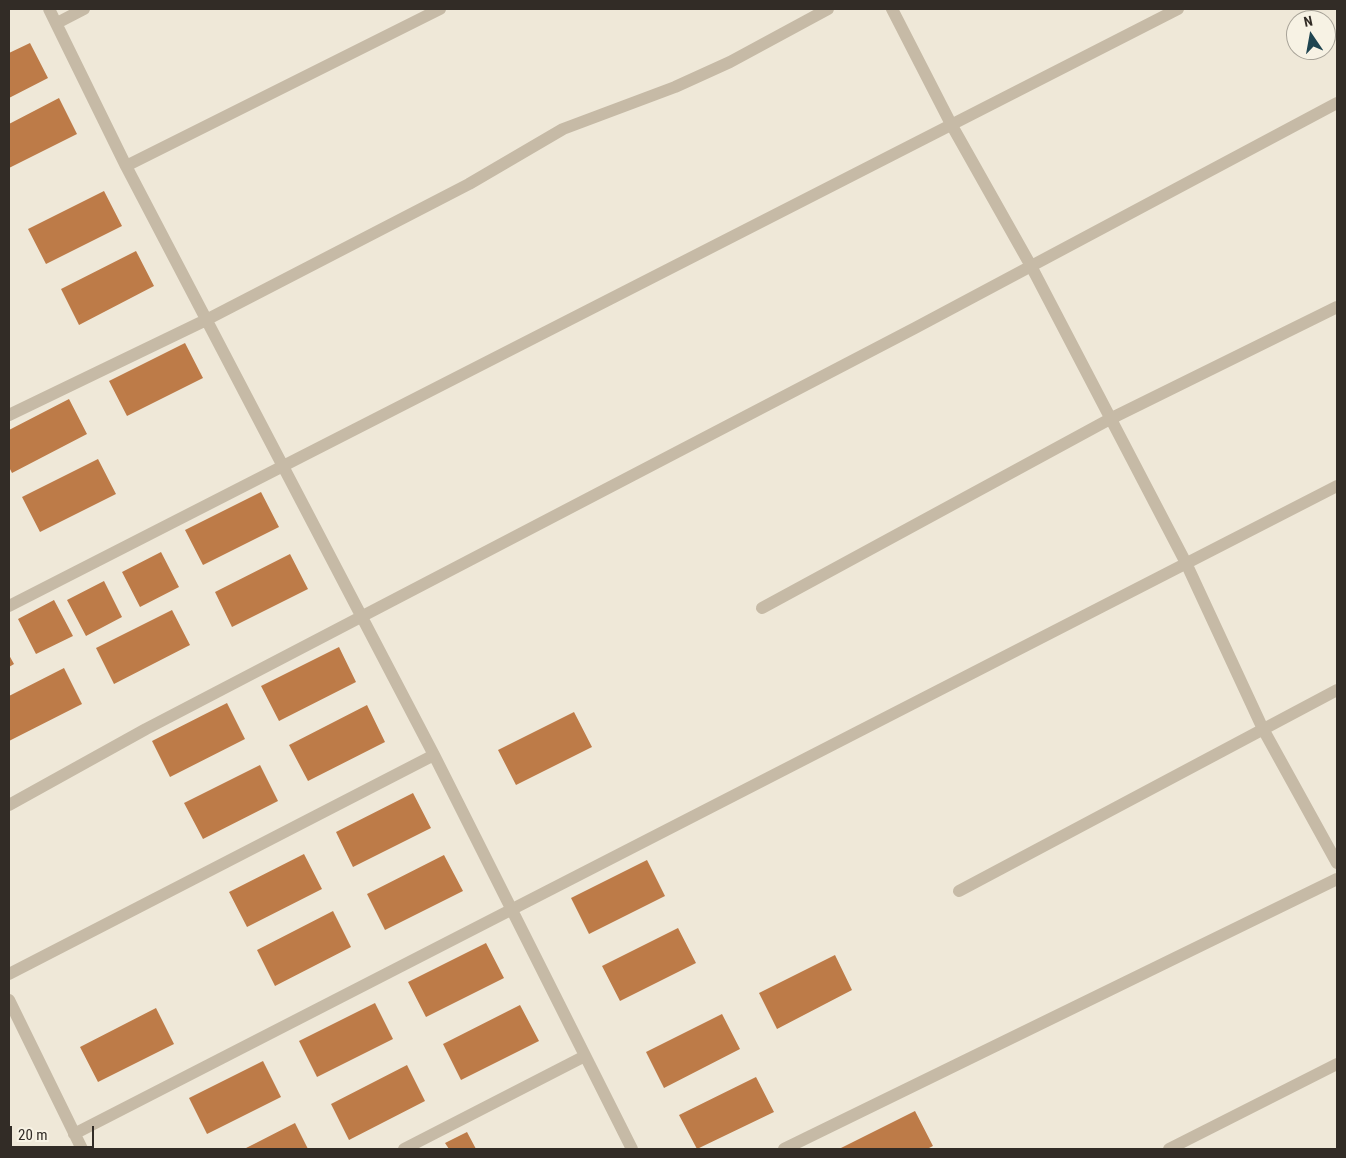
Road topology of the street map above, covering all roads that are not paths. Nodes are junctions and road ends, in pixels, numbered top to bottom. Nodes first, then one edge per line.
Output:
1 (49, 9) edge
2 (84, 9) edge
3 (440, 9) edge
4 (828, 9) edge
5 (892, 9) edge
6 (1178, 9) edge
7 (57, 23) junction
8 (1337, 103) edge
9 (951, 124) junction
10 (126, 166) junction
11 (1031, 266) junction
12 (1337, 307) edge
13 (206, 320) junction
14 (9, 415) edge
15 (1110, 419) junction
16 (282, 467) junction
17 (1337, 486) edge
18 (1186, 563) junction
19 (9, 606) edge
20 (762, 608) dead end
21 (362, 616) junction
22 (1337, 690) edge
23 (1263, 729) junction
24 (434, 755) junction
25 (9, 805) edge
26 (1337, 863) edge
27 (1337, 879) edge
28 (959, 891) dead end
29 (512, 911) junction
30 (9, 974) edge
31 (9, 1000) edge
32 (584, 1056) junction
33 (1337, 1064) edge
34 (74, 1134) junction
35 (82, 1149) edge
36 (404, 1149) edge
37 (632, 1149) edge
38 (784, 1149) edge
39 (1169, 1149) edge

1 - 7 street
2 - 7 street
3 - 10 street
4 - 13 street
5 - 9 street
6 - 9 street
7 - 10 street
8 - 11 street
9 - 11 street
9 - 16 street
10 - 13 street
11 - 15 street
11 - 21 street
12 - 15 street
13 - 14 street
13 - 16 street
15 - 18 street
15 - 20 street
16 - 19 street
16 - 21 street
17 - 18 street
18 - 23 street
18 - 29 street
21 - 24 street
21 - 25 street
22 - 23 street
23 - 26 street
23 - 28 street
24 - 29 street
24 - 30 street
27 - 38 street
29 - 32 street
29 - 34 street
31 - 34 street
32 - 36 street
32 - 37 street
33 - 39 street
34 - 35 street

